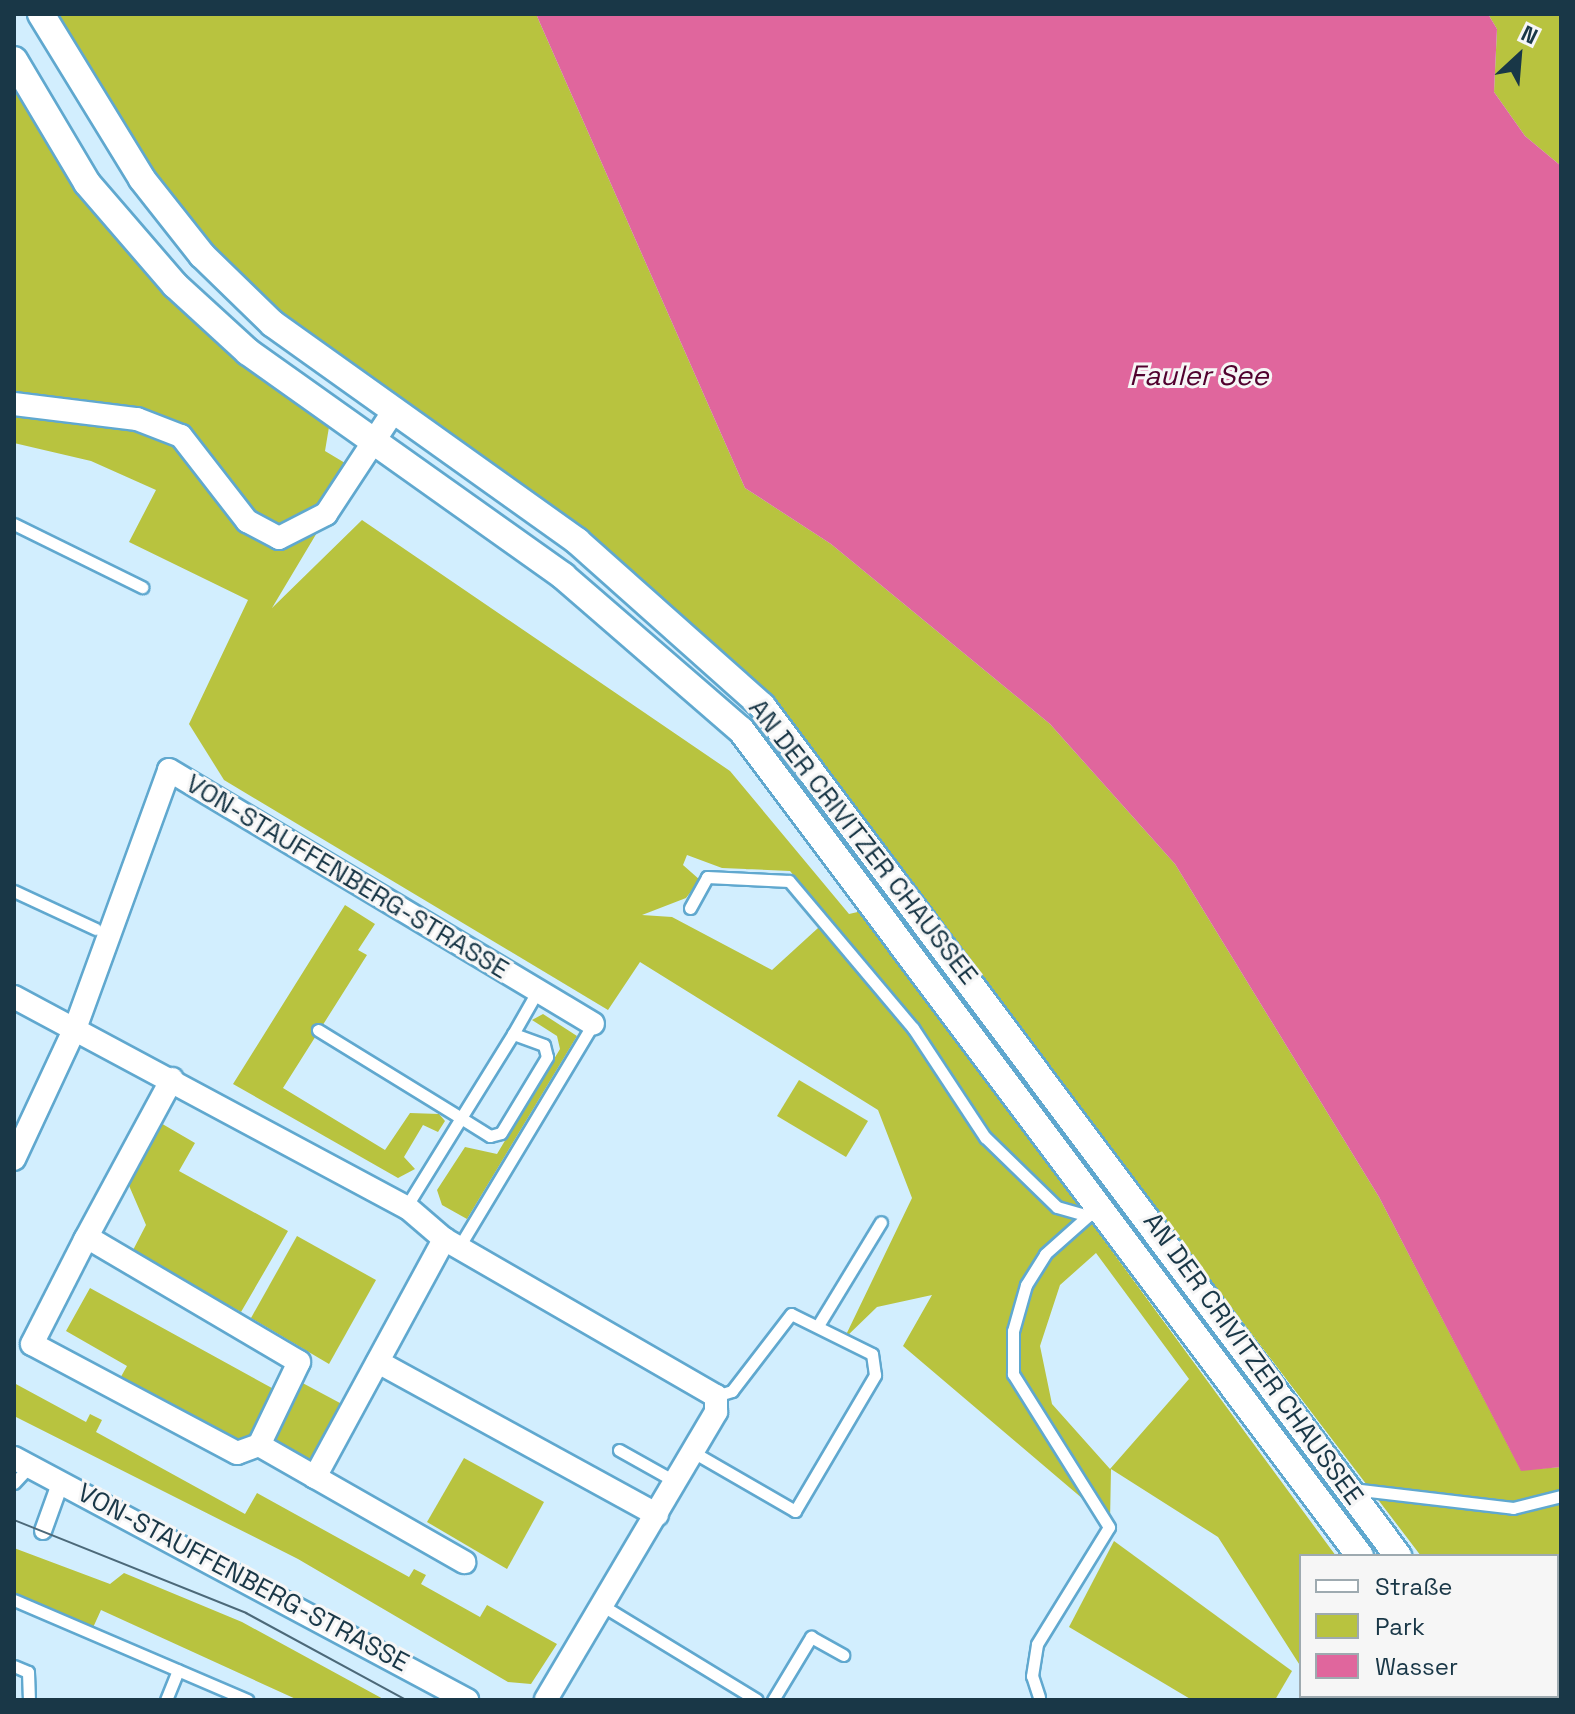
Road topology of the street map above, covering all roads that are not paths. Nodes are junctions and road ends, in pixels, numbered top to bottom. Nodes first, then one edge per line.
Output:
1 (41, 14) edge
2 (14, 60) edge
3 (14, 404) edge
4 (391, 415) junction
5 (372, 443) junction
6 (14, 524) edge
7 (142, 587) dead end
8 (14, 891) edge
9 (690, 908) dead end
10 (96, 929) dead end
11 (537, 992) junction
12 (14, 997) edge
13 (593, 1024) joint
14 (76, 1026) junction
15 (318, 1030) dead end
16 (513, 1034) junction
17 (172, 1079) junction
18 (461, 1118) junction
19 (14, 1159) edge
20 (406, 1207) junction
21 (1095, 1210) junction
22 (881, 1222) dead end
23 (87, 1237) junction
24 (452, 1243) junction
25 (819, 1324) junction
26 (378, 1362) junction
27 (716, 1396) junction
28 (259, 1445) junction
29 (619, 1450) dead end
30 (693, 1452) junction
31 (22, 1462) edge
32 (315, 1477) junction
33 (61, 1481) junction
34 (676, 1482) junction
35 (14, 1483) edge
36 (1347, 1489) junction
37 (1561, 1496) edge
38 (657, 1515) junction
39 (43, 1531) dead end
40 (1358, 1554) edge
41 (1396, 1554) edge
42 (464, 1562) dead end
43 (14, 1600) edge
44 (603, 1606) junction
45 (843, 1655) dead end
46 (14, 1666) edge
47 (178, 1670) junction
48 (1039, 1697) dead end
49 (29, 1700) edge
50 (166, 1700) edge
51 (247, 1700) edge
52 (467, 1700) edge
53 (546, 1700) edge
54 (757, 1700) edge
55 (773, 1700) edge

1 - 4 street, AN DER CRIVITZER CHAUSSEE
2 - 5 street, AN DER CRIVITZER CHAUSSEE
3 - 5 street
4 - 5 street
4 - 36 street, AN DER CRIVITZER CHAUSSEE
5 - 21 street, AN DER CRIVITZER CHAUSSEE
6 - 7 lane
8 - 10 lane
9 - 21 lane
11 - 13 street, VON-STAUFFENBERG-STRASSE
11 - 14 street, VON-STAUFFENBERG-STRASSE
11 - 16 lane
12 - 14 street
13 - 24 lane
14 - 17 street
14 - 19 street, VON-STAUFFENBERG-STRASSE
15 - 18 lane
16 - 18 lane
16 - 18 lane
17 - 20 street
17 - 23 street
18 - 20 lane
20 - 24 street
21 - 40 street, AN DER CRIVITZER CHAUSSEE
21 - 48 lane
22 - 25 lane
23 - 28 street
23 - 28 street
24 - 26 street
24 - 27 street
25 - 27 lane
25 - 30 lane
26 - 32 street
26 - 38 street
27 - 30 street
28 - 32 street
29 - 34 lane
30 - 34 street
31 - 33 street, VON-STAUFFENBERG-STRASSE
31 - 35 lane
32 - 42 street
33 - 39 street, VON-STAUFFENBERG-STRASSE
33 - 52 street, VON-STAUFFENBERG-STRASSE
34 - 38 street
36 - 37 lane
36 - 41 street, AN DER CRIVITZER CHAUSSEE
38 - 44 street
43 - 47 lane
44 - 53 street
44 - 54 lane
45 - 55 lane
46 - 49 lane
47 - 50 lane
47 - 51 lane

